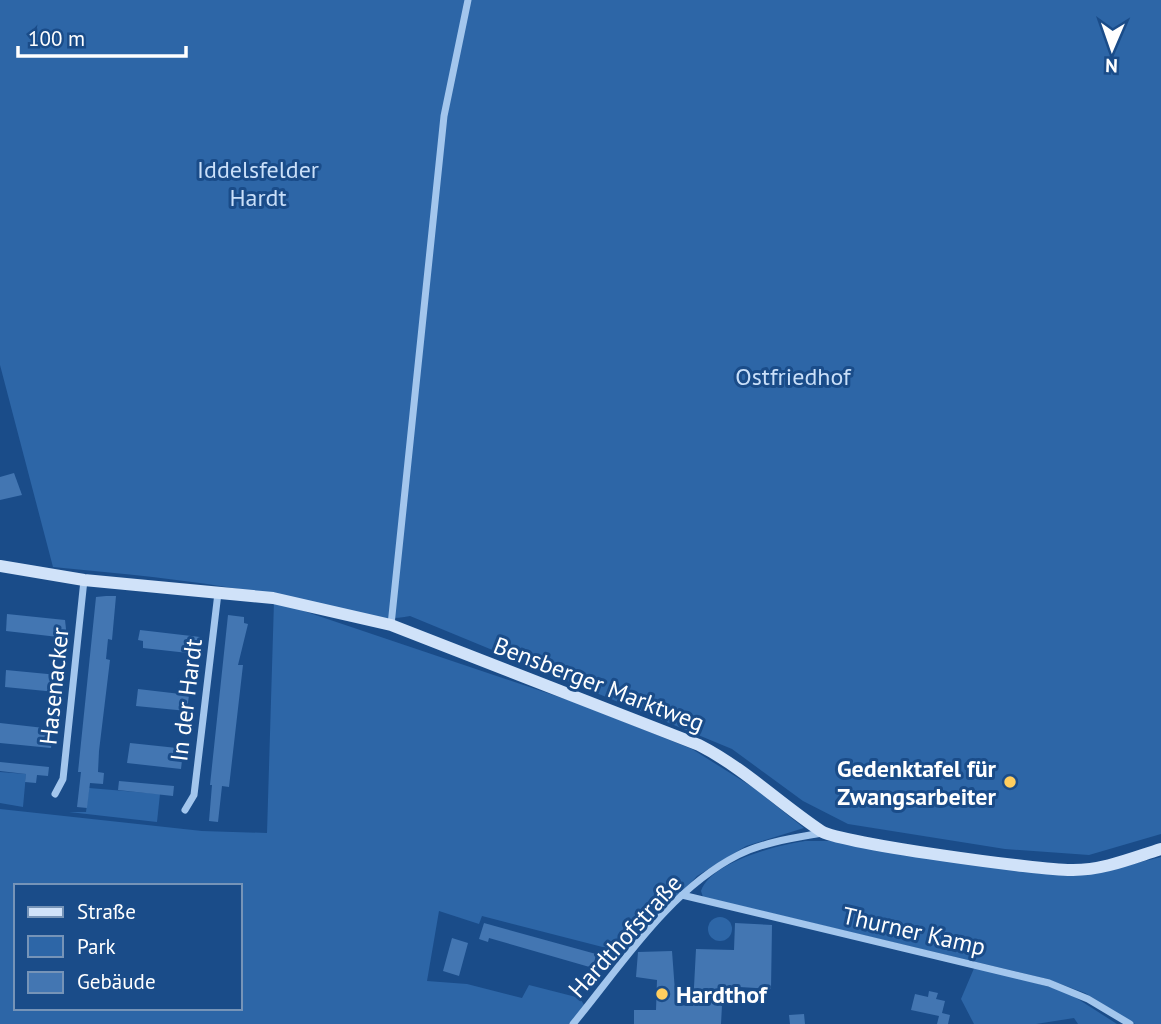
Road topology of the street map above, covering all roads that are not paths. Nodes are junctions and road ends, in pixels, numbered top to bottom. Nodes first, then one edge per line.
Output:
1 (468, 0) edge
2 (0, 566) edge
3 (84, 580) junction
4 (218, 592) junction
5 (391, 625) junction
6 (55, 794) dead end
7 (185, 810) dead end
8 (823, 833) junction
9 (1161, 849) edge
10 (682, 895) junction
11 (573, 1024) edge
12 (1130, 1024) edge

1 - 5 street
2 - 3 street, Bensberger Marktweg
3 - 4 street, Bensberger Marktweg
3 - 6 street, Hasenacker
4 - 5 street, Bensberger Marktweg
4 - 7 street, In der Hardt
5 - 8 street, Bensberger Marktweg
8 - 9 street, Bensberger Marktweg
8 - 10 street, Hardthofstraße
10 - 11 street, Hardthofstraße
10 - 12 street, Thurner Kamp

